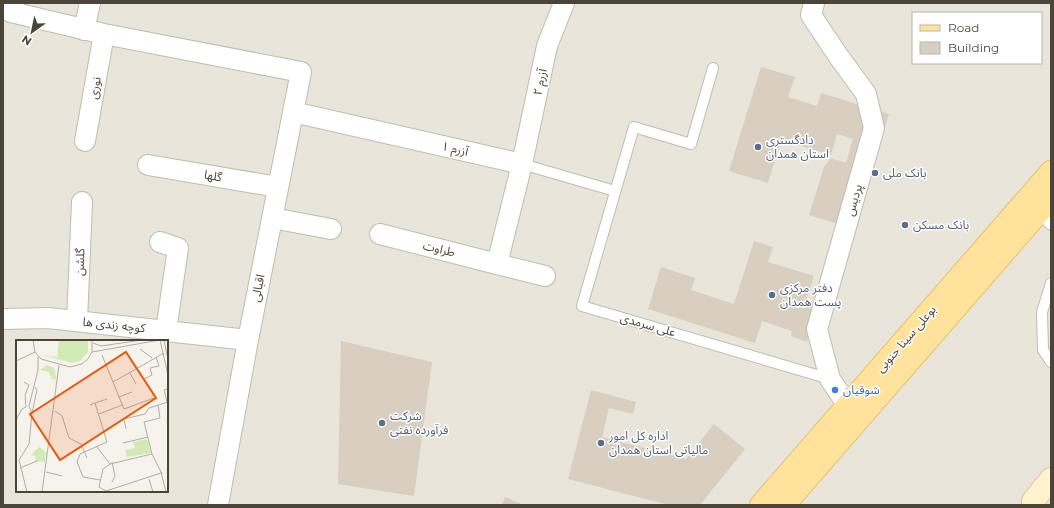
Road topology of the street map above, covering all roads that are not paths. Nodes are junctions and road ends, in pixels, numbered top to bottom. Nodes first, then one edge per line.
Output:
1 (14, 3) edge
2 (90, 3) edge
3 (564, 3) edge
4 (814, 3) edge
5 (84, 30) junction
6 (104, 34) junction
7 (713, 68) dead end
8 (293, 112) junction
9 (85, 141) dead end
10 (522, 164) junction
11 (148, 165) dead end
12 (1051, 172) edge
13 (278, 187) junction
14 (615, 191) junction
15 (82, 202) dead end
16 (1047, 212) edge
17 (272, 218) junction
18 (331, 229) dead end
19 (380, 234) dead end
20 (160, 242) dead end
21 (497, 264) junction
22 (545, 276) dead end
23 (1051, 283) edge
24 (3, 319) edge
25 (77, 321) junction
26 (166, 331) junction
27 (248, 340) junction
28 (1051, 362) edge
29 (830, 379) junction
30 (848, 406) junction
31 (1051, 479) edge
32 (1032, 504) edge
33 (218, 505) edge
34 (761, 505) edge
35 (784, 505) edge

1 - 5 street
2 - 5 street
3 - 10 street, آزرم ۲
4 - 29 street, پردیس
5 - 6 street
6 - 8 street, اقبالی
6 - 9 street, نوری
7 - 14 lane
8 - 10 street, آزرم ۱
8 - 13 street, اقبالی
10 - 14 lane, آزرم ۱
10 - 21 street
11 - 13 street, گلها
12 - 30 main road, بوعلی سینا جنوبی
13 - 17 street, اقبالی
14 - 29 lane, علی سرمدی
15 - 25 street, گلشن
16 - 35 main road, بوعلی سینا جنوبی
17 - 18 street
17 - 27 street, اقبالی
19 - 21 street, طراوت
20 - 26 street
21 - 22 street, طراوت
23 - 28 lane
24 - 25 street, کوچه زندی ها
25 - 26 street, کوچه زندی ها
26 - 27 street, کوچه زندی ها
27 - 33 street, اقبالی
29 - 30 street, پردیس
30 - 34 main road, بوعلی سینا جنوبی
31 - 32 street

